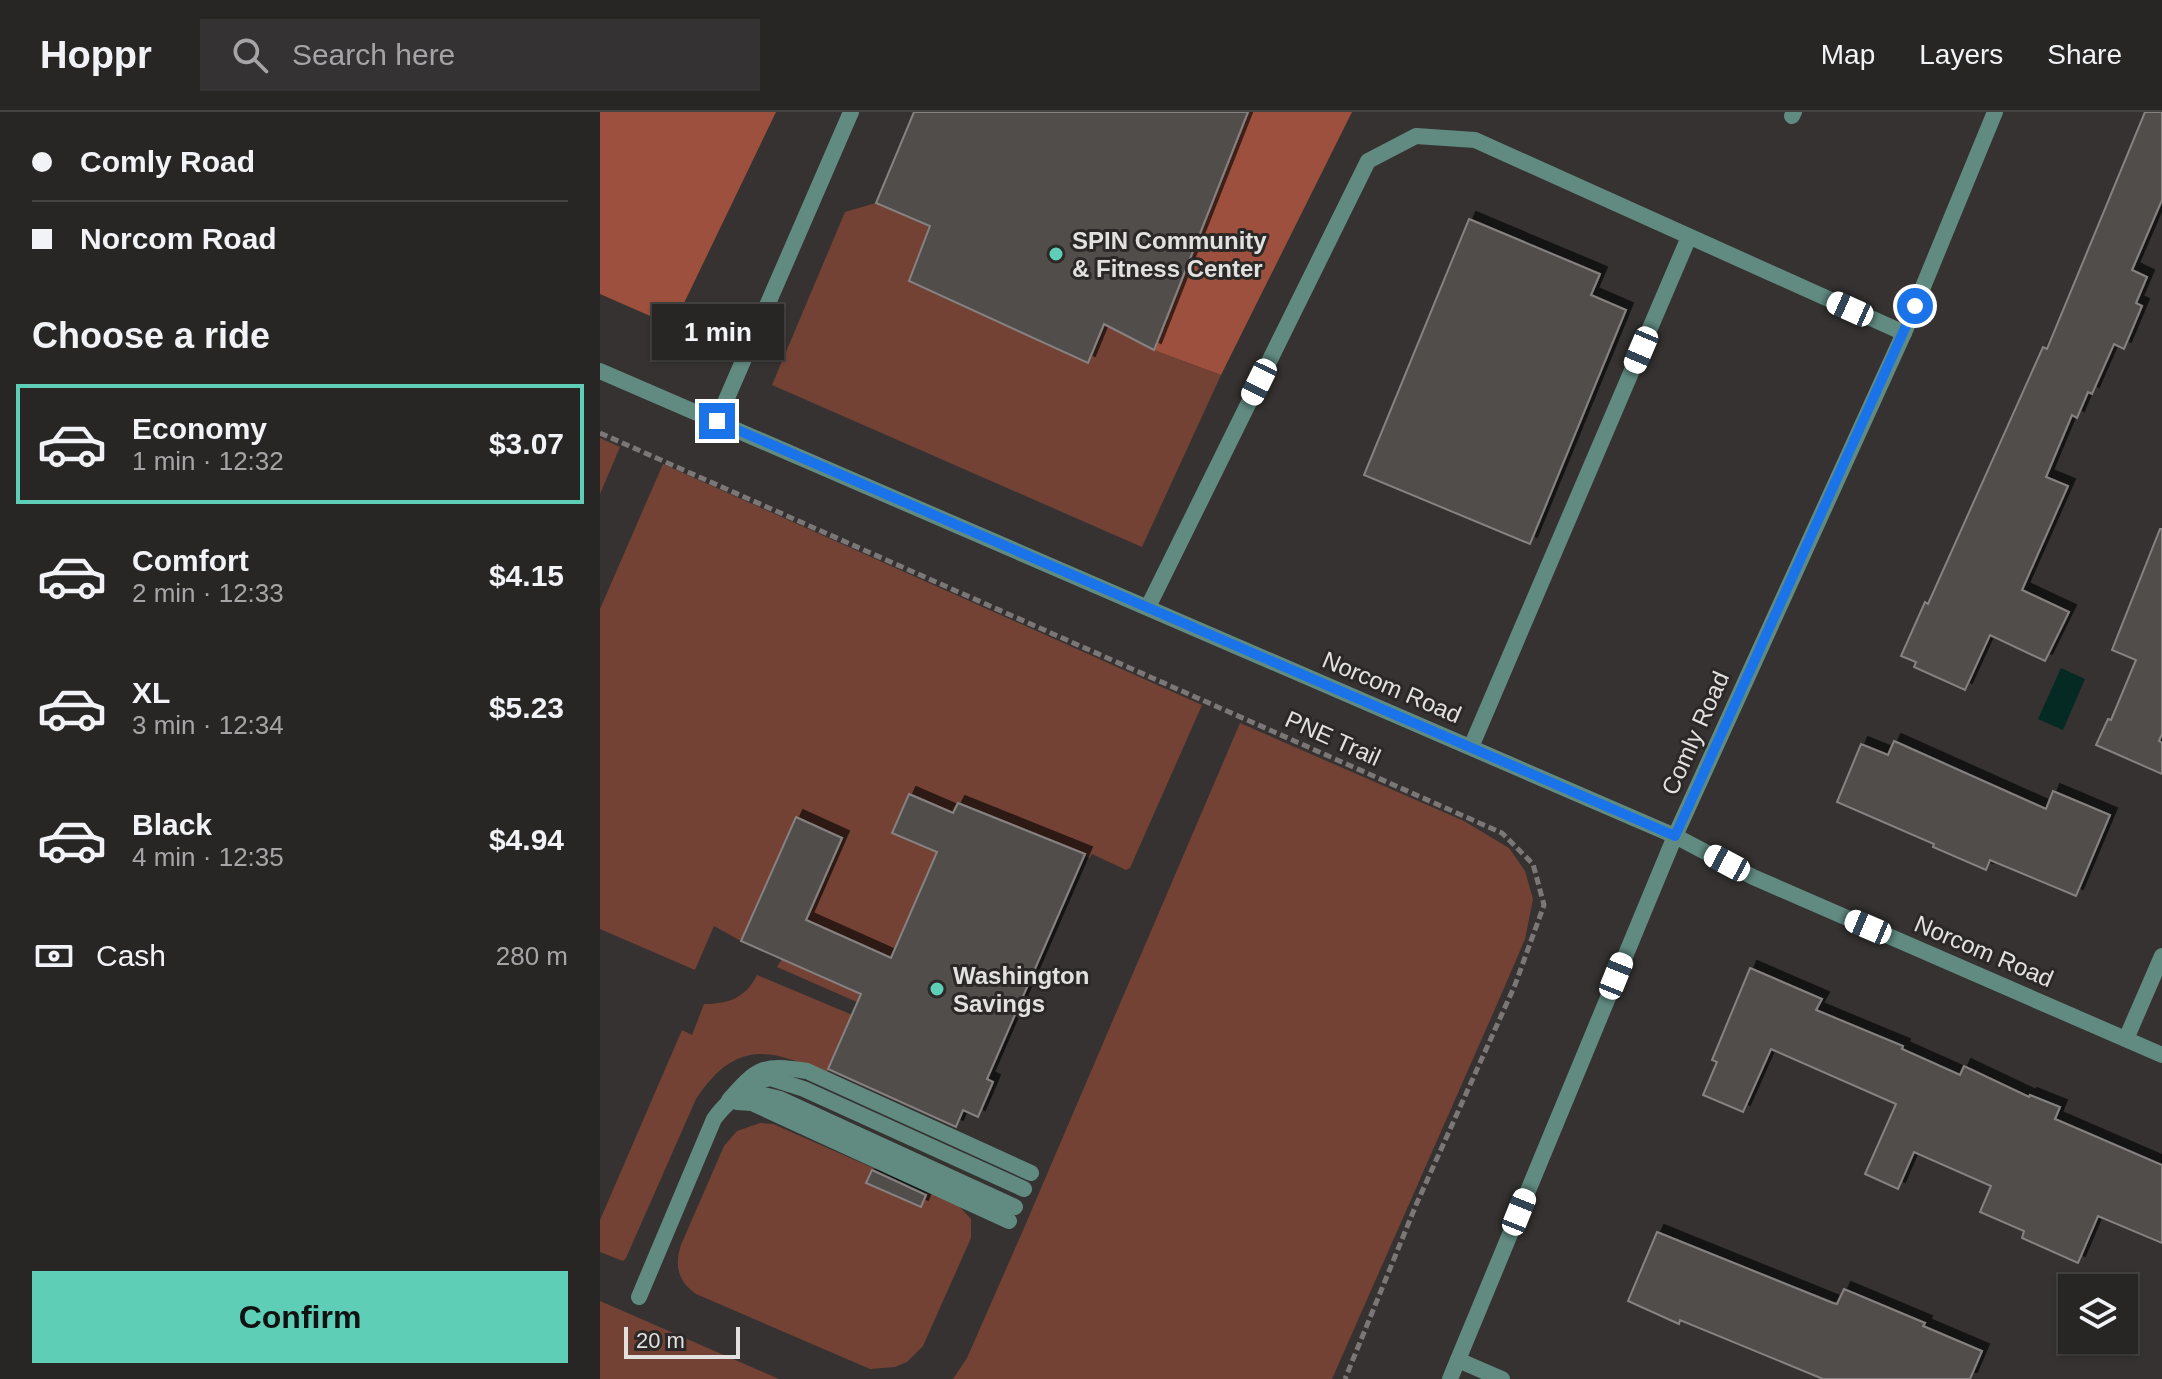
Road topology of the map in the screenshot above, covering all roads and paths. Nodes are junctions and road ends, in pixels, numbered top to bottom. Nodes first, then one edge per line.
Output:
1 (851, 112) edge
2 (1995, 112) edge
3 (1689, 237) junction
4 (1904, 333) junction
5 (600, 371) edge
6 (717, 421) junction
7 (600, 433) edge
8 (1148, 607) junction
9 (1471, 747) junction
10 (1675, 836) junction
11 (2162, 956) edge
12 (2126, 1039) junction
13 (2162, 1055) edge
14 (728, 1101) junction
15 (1031, 1173) dead end
16 (1024, 1189) dead end
17 (1012, 1214) dead end
18 (639, 1297) dead end
19 (1458, 1360) junction
20 (1345, 1379) edge
21 (1450, 1379) edge
22 (1502, 1379) edge

1 - 6 street
2 - 4 street, Comly Road
3 - 4 street
3 - 8 street
3 - 9 street
4 - 10 street, Comly Road
5 - 6 street, Norcom Road
6 - 8 street, Norcom Road
7 - 20 path, PNE Trail
8 - 9 street, Norcom Road
9 - 10 street, Norcom Road
10 - 12 street, Norcom Road
10 - 19 street, Comly Road
11 - 12 street
12 - 13 street, Norcom Road
14 - 15 street
14 - 16 street
14 - 17 street
14 - 18 street
19 - 21 street, Comly Road
19 - 22 street

